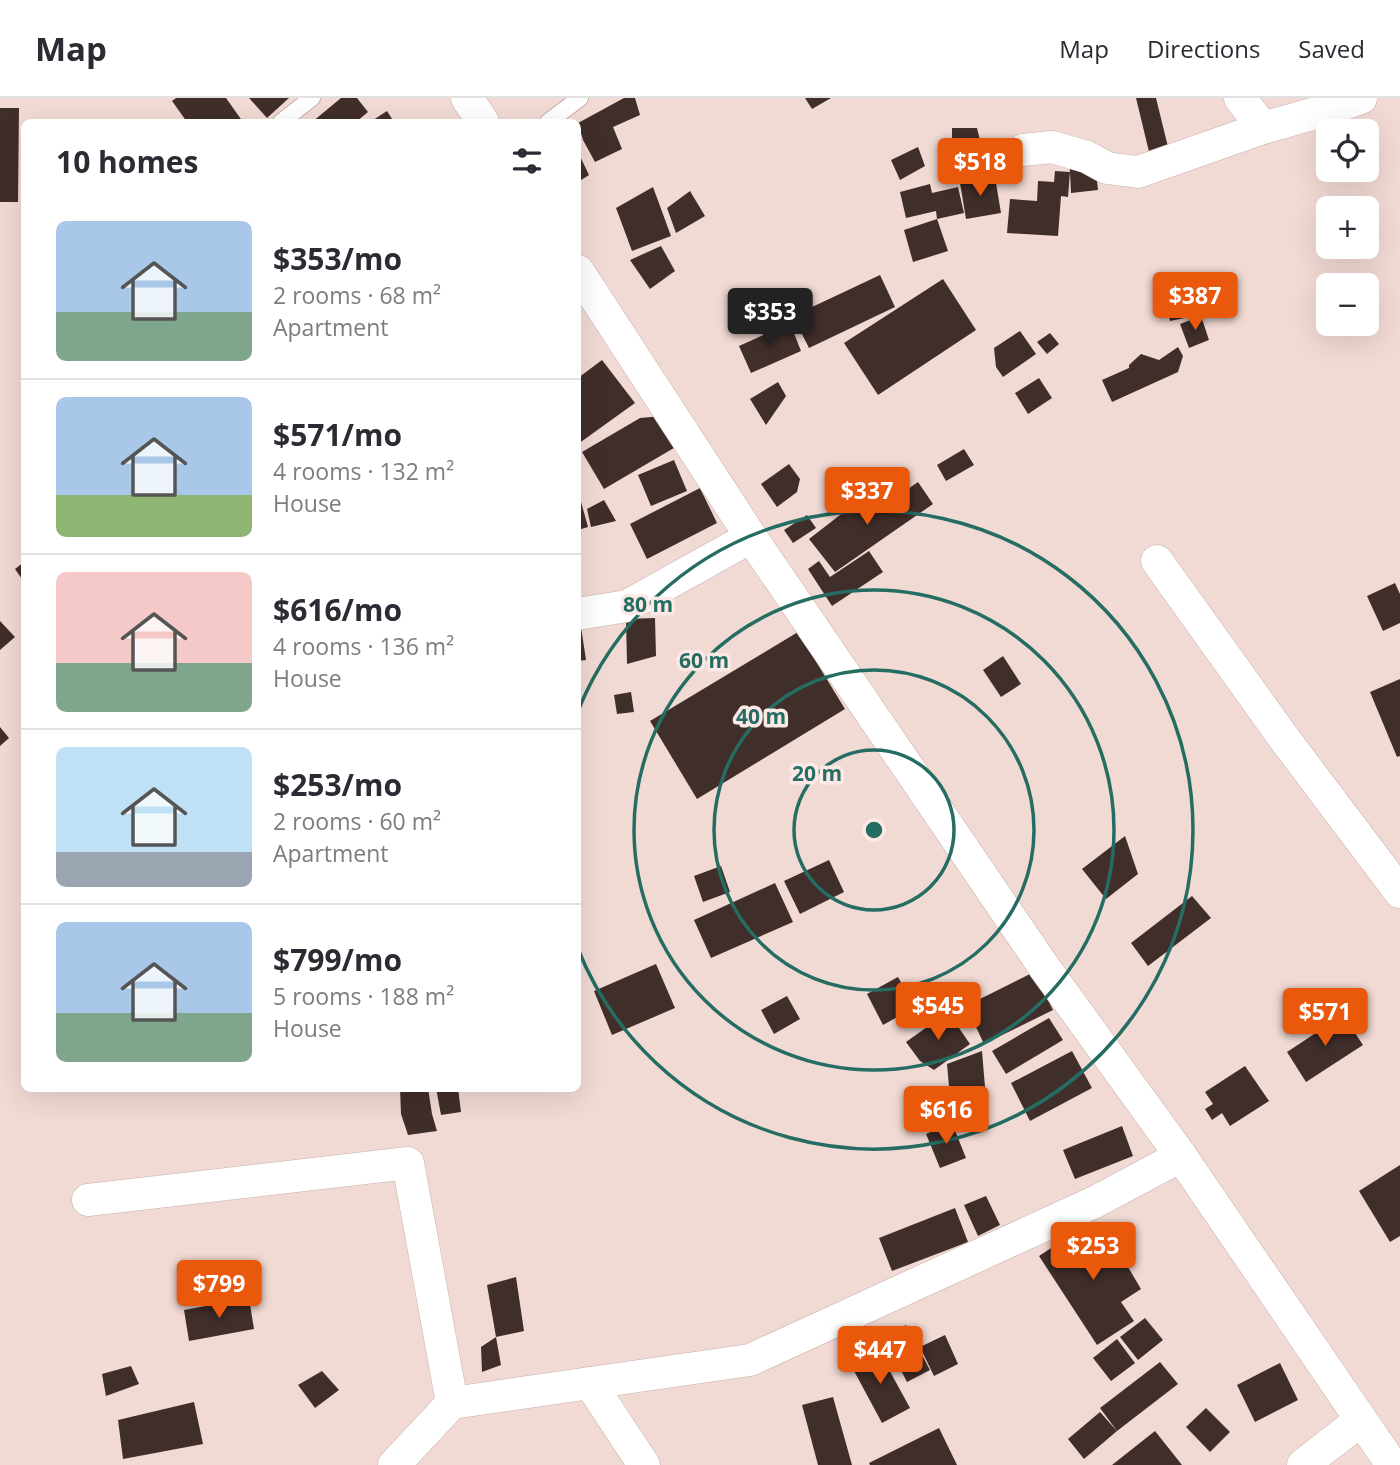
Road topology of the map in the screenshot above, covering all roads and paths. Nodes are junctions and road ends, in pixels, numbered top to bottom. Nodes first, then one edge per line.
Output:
1 (312, 98) edge
2 (467, 98) edge
3 (580, 98) edge
4 (1240, 98) edge
5 (1361, 98) edge
6 (285, 119) edge
7 (480, 119) edge
8 (552, 119) edge
9 (1263, 128) junction
10 (1023, 150) dead end
11 (581, 276) edge
12 (751, 537) junction
13 (1157, 561) dead end
14 (581, 614) edge
15 (1400, 892) edge
16 (1181, 1156) junction
17 (88, 1200) dead end
18 (590, 1383) junction
19 (452, 1403) junction
20 (1361, 1420) junction
21 (394, 1465) edge
22 (644, 1465) edge
23 (1303, 1465) edge
24 (1392, 1465) edge

1 - 6 lane
2 - 7 street
3 - 8 lane
4 - 9 street
5 - 9 street
9 - 10 street
11 - 12 street
12 - 14 street
12 - 16 street
13 - 15 street
16 - 18 street
16 - 20 street
17 - 19 street
18 - 19 street
18 - 22 street
19 - 21 street
20 - 23 street
20 - 24 street

